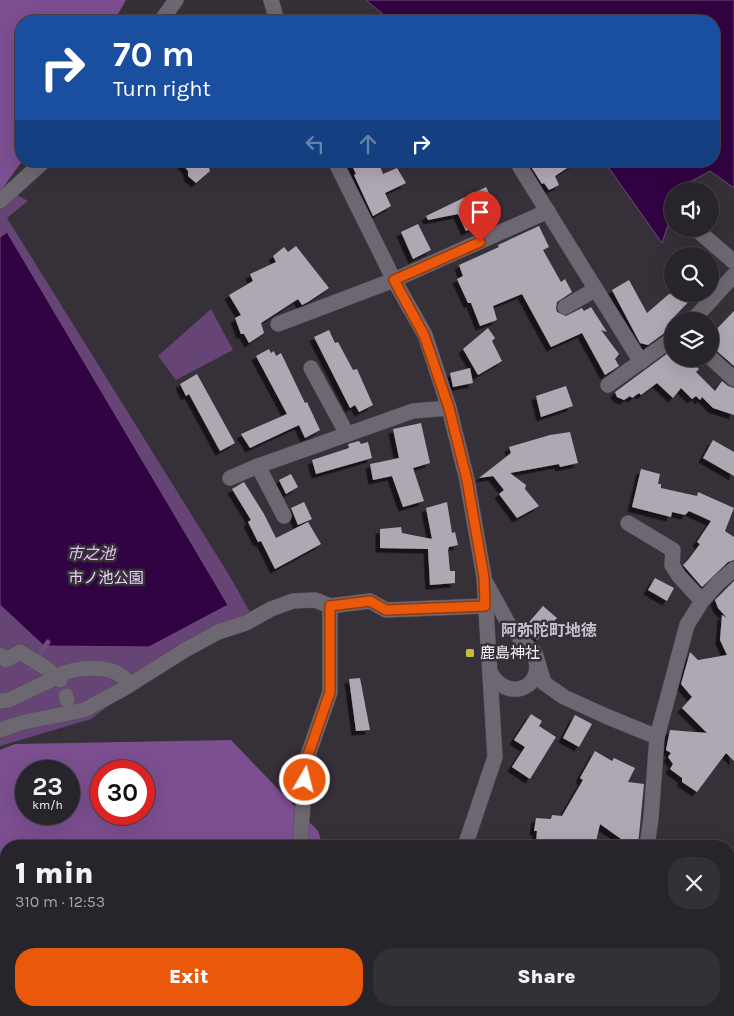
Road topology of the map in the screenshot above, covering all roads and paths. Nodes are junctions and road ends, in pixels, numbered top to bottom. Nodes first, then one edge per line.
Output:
1 (176, 0) edge
2 (271, 0) edge
3 (165, 15) edge
4 (275, 15) edge
5 (37, 167) edge
6 (338, 167) edge
7 (520, 167) dead end
8 (0, 201) edge
9 (548, 212) junction
10 (704, 237) edge
11 (734, 262) edge
12 (734, 275) edge
13 (394, 280) junction
14 (596, 289) junction
15 (565, 307) dead end
16 (700, 312) edge
17 (278, 324) dead end
18 (664, 345) edge
19 (641, 362) junction
20 (719, 365) edge
21 (312, 367) dead end
22 (734, 379) edge
23 (608, 385) dead end
24 (449, 408) junction
25 (347, 434) junction
26 (258, 466) junction
27 (230, 478) dead end
28 (284, 516) dead end
29 (628, 523) dead end
30 (734, 569) edge
31 (484, 577) junction
32 (702, 601) junction
33 (330, 606) junction
34 (485, 606) junction
35 (530, 649) junction
36 (2, 659) edge
37 (490, 672) junction
38 (54, 675) junction
39 (130, 684) junction
40 (0, 701) edge
41 (0, 730) edge
42 (657, 737) junction
43 (300, 840) edge
44 (468, 840) edge
45 (647, 840) edge

1 - 3 street
2 - 4 street
5 - 8 street
6 - 13 street
7 - 9 street
9 - 13 street
9 - 14 street
10 - 11 street
12 - 16 street
13 - 17 street
13 - 24 street
14 - 15 street
14 - 19 street
18 - 19 street
19 - 23 street
20 - 22 street
21 - 25 street
24 - 25 street
24 - 31 street
25 - 26 street
26 - 27 street
26 - 28 street
29 - 32 street
30 - 32 street
31 - 34 street
31 - 35 street
32 - 42 street
33 - 34 street
33 - 39 street
33 - 43 street
34 - 37 street
35 - 37 street
35 - 42 street
36 - 38 street
37 - 44 street
38 - 39 street
38 - 40 street
39 - 41 street
42 - 45 street

